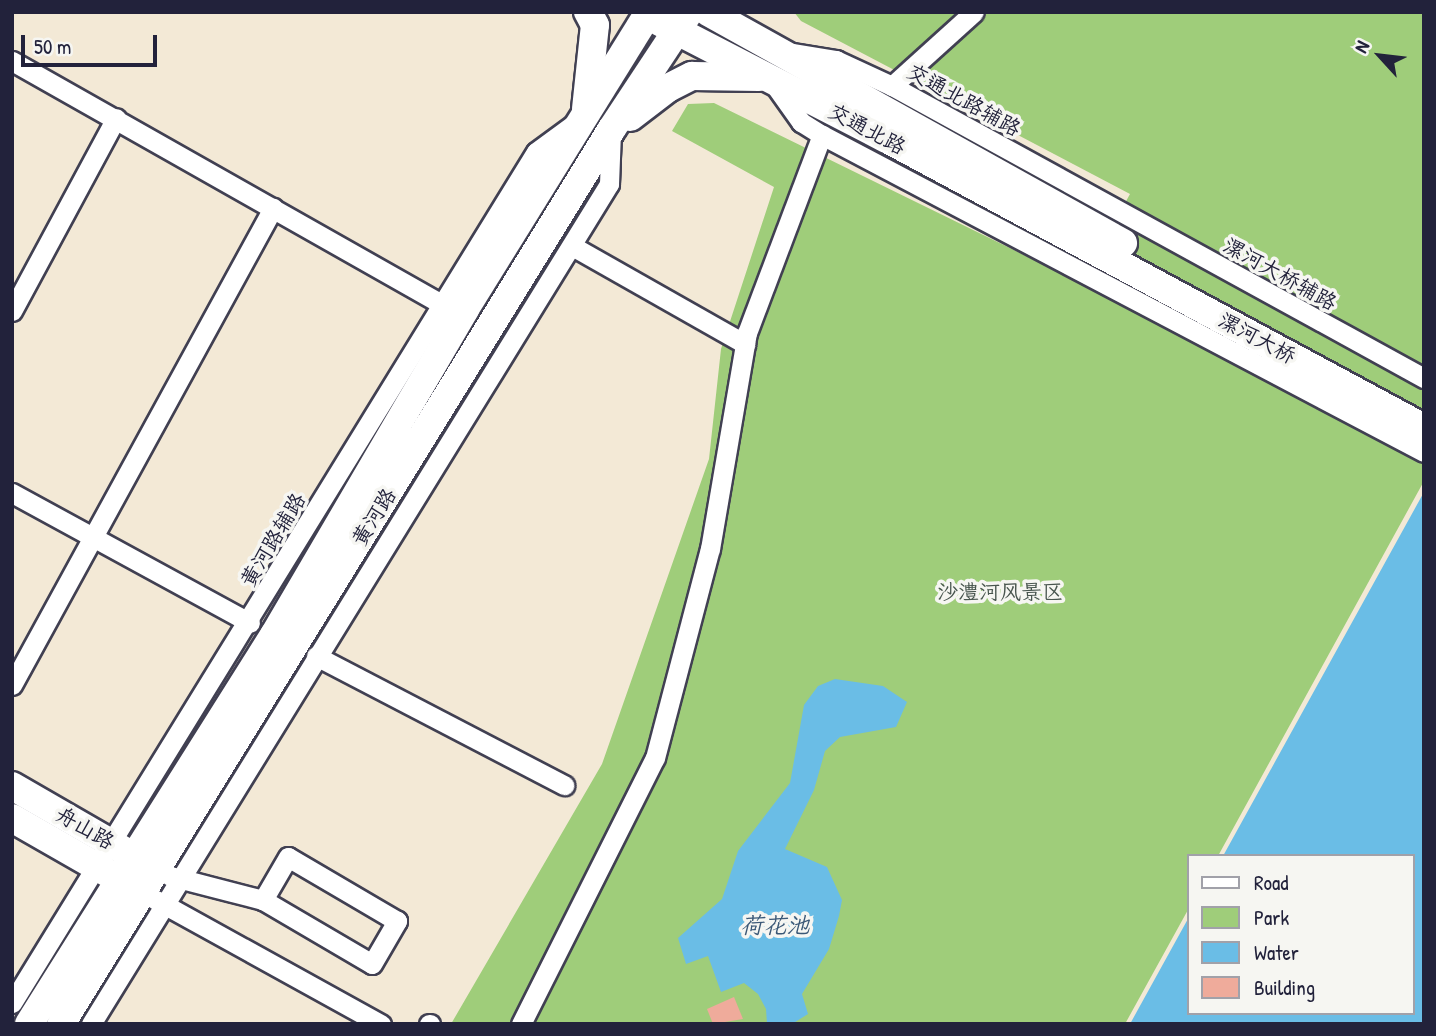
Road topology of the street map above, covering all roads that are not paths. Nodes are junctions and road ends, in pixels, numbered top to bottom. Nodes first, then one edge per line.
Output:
1 (588, 12) edge
2 (708, 12) edge
3 (753, 12) edge
4 (974, 12) edge
5 (646, 13) edge
6 (683, 22) edge
7 (784, 52) junction
8 (12, 61) edge
9 (770, 78) junction
10 (892, 86) junction
11 (586, 115) junction
12 (116, 118) junction
13 (611, 130) junction
14 (822, 135) junction
15 (273, 208) junction
16 (1096, 238) junction
17 (572, 246) junction
18 (442, 304) junction
19 (12, 311) edge
20 (745, 344) junction
21 (1424, 378) edge
22 (1424, 407) edge
23 (1424, 428) edge
24 (1424, 452) edge
25 (12, 493) edge
26 (93, 537) junction
27 (250, 623) junction
28 (316, 656) junction
29 (12, 685) edge
30 (564, 785) dead end
31 (12, 786) edge
32 (12, 818) edge
33 (139, 874) junction
34 (263, 900) junction
35 (12, 1003) edge
36 (29, 1024) edge
37 (61, 1024) edge
38 (90, 1024) edge
39 (381, 1024) edge
40 (521, 1024) edge

1 - 11 main road
2 - 7 main road, 交通北路
3 - 7 main road
4 - 10 street
5 - 6 main road, 交通北路
5 - 11 main road, 黄河路
6 - 9 main road, 交通北路
6 - 13 main road, 黄河路
7 - 10 street, 交通北路辅路
7 - 16 main road, 交通北路
8 - 12 street
9 - 13 main road
9 - 14 street
9 - 16 main road, 交通北路
10 - 16 street, 交通北路辅路
11 - 18 street, 黄河路辅路
11 - 33 main road, 黄河路
12 - 15 street
12 - 19 street
13 - 17 street, 黄河路辅路
13 - 33 main road, 黄河路
14 - 16 street
14 - 20 street
15 - 18 street
15 - 26 street
16 - 21 street, 漯河大桥辅路
16 - 22 main road, 漯河大桥
16 - 23 main road, 漯河大桥
16 - 24 street
17 - 20 street
17 - 28 street, 黄河路辅路
18 - 27 street, 黄河路辅路
20 - 40 street
25 - 26 street
26 - 27 street
26 - 29 street
27 - 33 street, 黄河路辅路
28 - 30 street
28 - 33 street, 黄河路辅路
31 - 33 main road, 舟山路
32 - 33 main road, 舟山路
33 - 34 street
33 - 35 street, 黄河路辅路
33 - 36 main road, 黄河路
33 - 37 main road, 黄河路
33 - 38 street, 黄河路辅路
33 - 39 street
34 - 34 street

